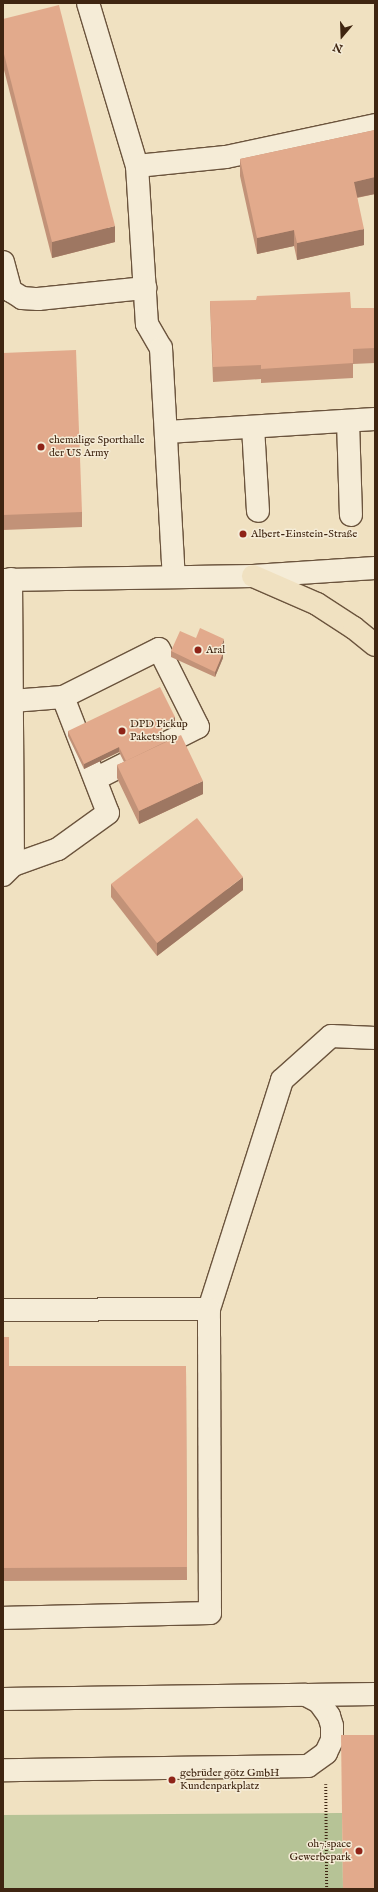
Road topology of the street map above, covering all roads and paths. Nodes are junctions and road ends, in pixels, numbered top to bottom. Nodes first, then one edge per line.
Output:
1 (88, 3) edge
2 (375, 125) edge
3 (137, 166) junction
4 (3, 262) edge
5 (145, 288) junction
6 (375, 419) edge
7 (348, 421) junction
8 (253, 427) junction
9 (167, 432) junction
10 (258, 511) dead end
11 (351, 515) dead end
12 (375, 568) edge
13 (253, 576) junction
14 (174, 577) junction
15 (7, 579) edge
16 (375, 645) edge
17 (63, 698) junction
18 (12, 701) junction
19 (95, 779) junction
20 (8, 870) edge
21 (375, 1038) edge
22 (209, 1309) junction
23 (3, 1310) edge
24 (3, 1618) edge
25 (375, 1694) edge
26 (306, 1695) junction
27 (3, 1698) edge
28 (326, 1753) junction
29 (3, 1770) edge
30 (327, 1889) edge

1 - 3 street
2 - 3 street
3 - 5 street
4 - 5 street
5 - 9 street
6 - 7 street
7 - 8 street
7 - 11 street
8 - 9 street
8 - 10 street
9 - 14 street
12 - 13 street
13 - 14 street
13 - 16 highway
14 - 15 street
15 - 18 street
17 - 18 street
17 - 19 street
17 - 19 street
18 - 20 street
19 - 20 street
21 - 22 street
22 - 23 street
22 - 24 street
25 - 26 street
26 - 27 street
26 - 28 street
28 - 29 street
28 - 30 path

